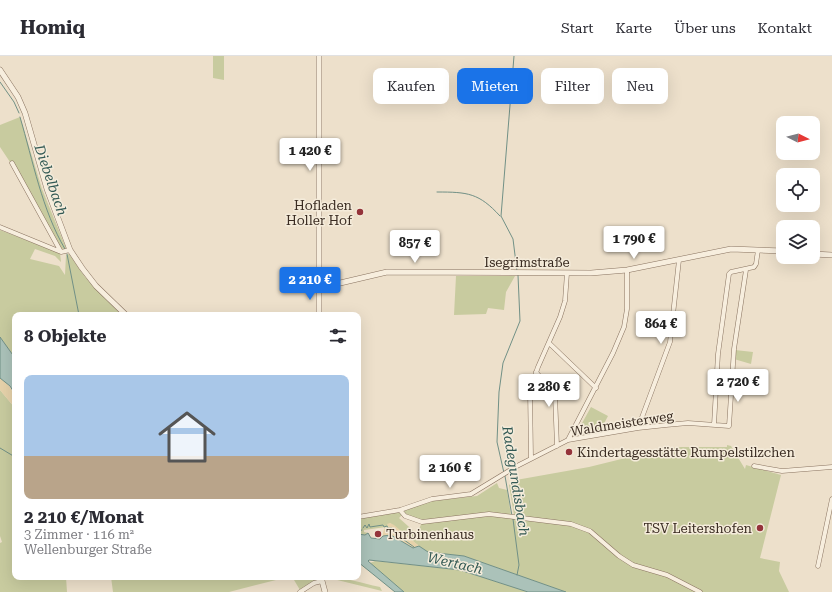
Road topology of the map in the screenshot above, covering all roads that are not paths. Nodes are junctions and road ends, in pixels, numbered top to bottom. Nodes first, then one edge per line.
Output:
1 (319, 56) edge
2 (0, 70) edge
3 (12, 162) dead end
4 (0, 227) edge
5 (70, 250) junction
6 (758, 250) junction
7 (776, 251) edge
8 (62, 252) junction
9 (820, 254) edge
10 (832, 255) edge
11 (680, 260) junction
12 (627, 270) junction
13 (746, 270) junction
14 (567, 273) junction
15 (318, 288) junction
16 (123, 312) edge
17 (319, 312) edge
18 (549, 343) junction
19 (536, 372) junction
20 (596, 388) junction
21 (714, 425) junction
22 (638, 428) junction
23 (568, 440) junction
24 (557, 446) junction
25 (531, 458) junction
26 (754, 466) dead end
27 (832, 467) edge
28 (832, 499) edge
29 (400, 510) junction
30 (361, 516) edge
31 (818, 566) dead end
32 (320, 580) edge
33 (321, 580) edge
34 (300, 592) edge
35 (326, 592) edge
36 (700, 592) edge

1 - 15 street
2 - 5 street
3 - 8 street
4 - 8 street
5 - 8 street
5 - 16 street
6 - 7 street, Isegrimstraße
6 - 11 street, Isegrimstraße
6 - 13 street
9 - 10 street
11 - 12 street, Isegrimstraße
11 - 22 street
12 - 14 street, Isegrimstraße
12 - 20 street
13 - 21 street
13 - 21 street, Waldmeisterweg
14 - 15 street, Isegrimstraße
14 - 18 street
15 - 17 street
18 - 19 street
18 - 20 street
19 - 24 street
19 - 25 street
20 - 23 street
21 - 22 street, Waldmeisterweg
22 - 23 street, Waldmeisterweg
23 - 24 street, Waldmeisterweg
24 - 25 street, Waldmeisterweg
25 - 29 street, Waldmeisterweg
26 - 27 street
28 - 31 street
29 - 30 street, Waldmeisterweg
29 - 36 street
32 - 34 street
33 - 35 street

